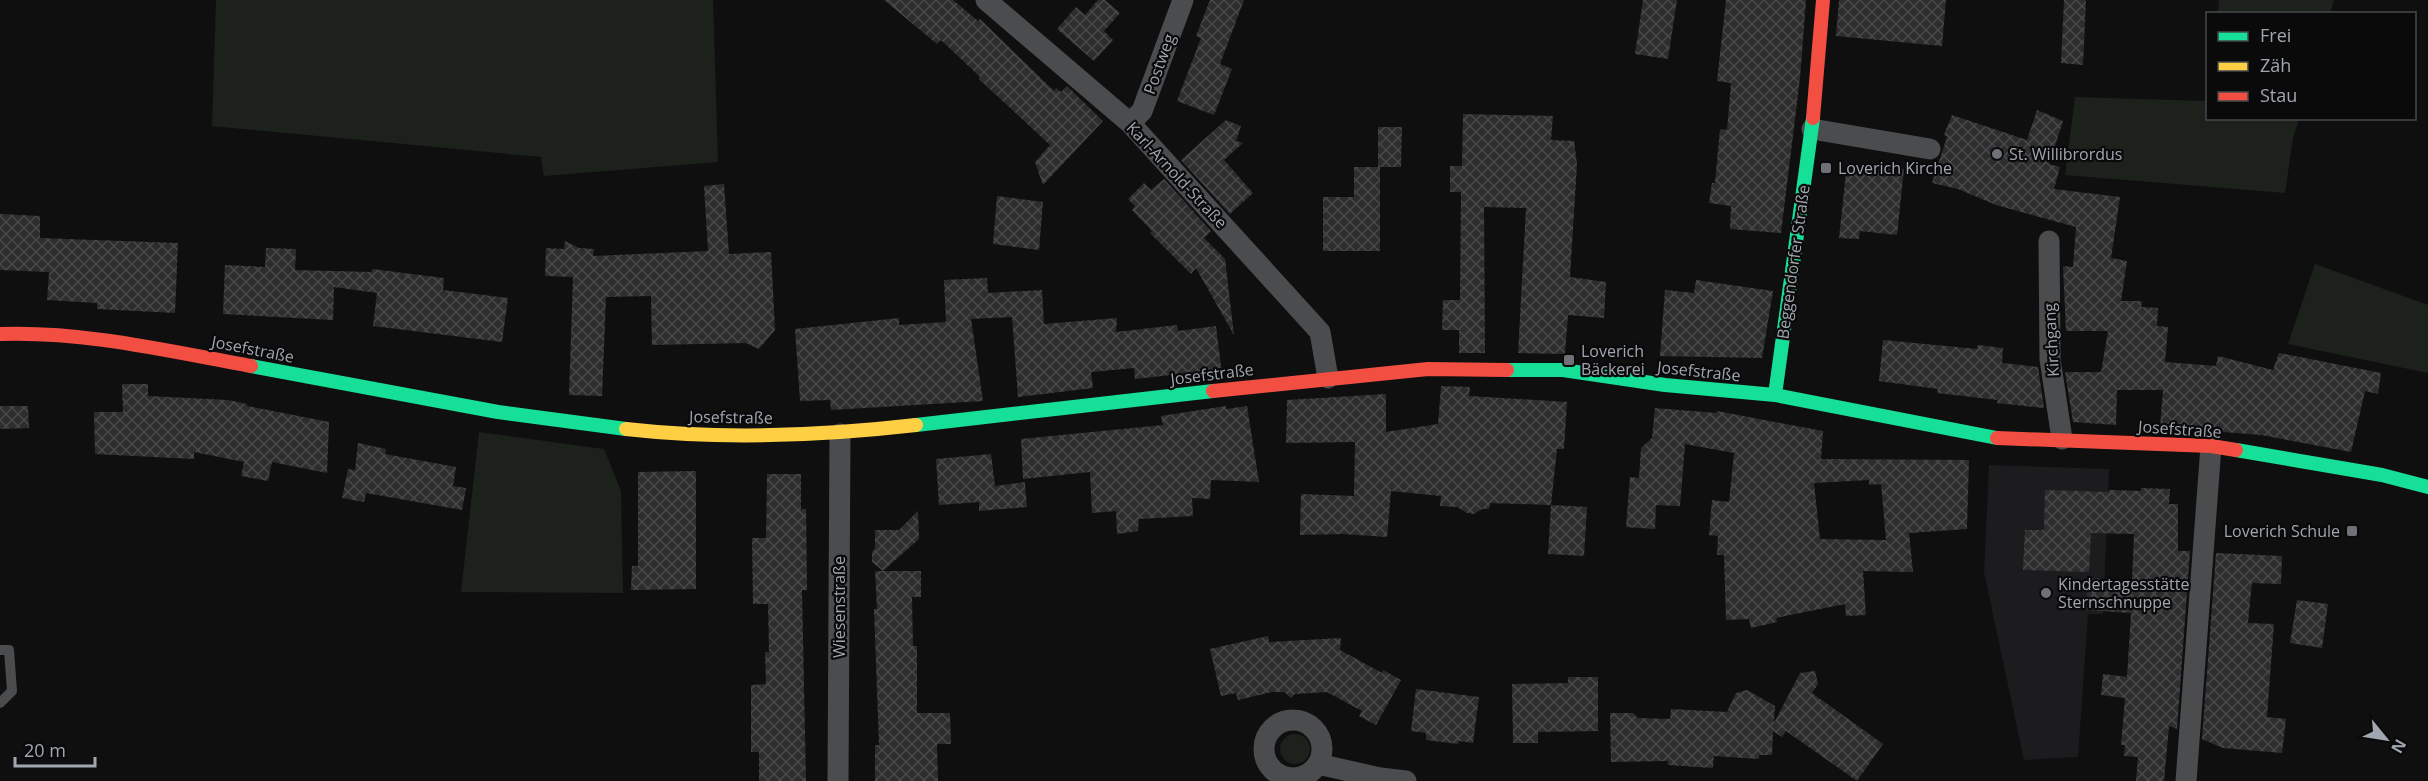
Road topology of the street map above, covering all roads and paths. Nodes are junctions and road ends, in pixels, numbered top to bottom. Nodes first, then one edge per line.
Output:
1 (986, 0) edge
2 (1183, 0) edge
3 (1823, 0) edge
4 (1130, 123) junction
5 (1812, 129) junction
6 (1930, 149) dead end
7 (2049, 241) dead end
8 (0, 334) edge
9 (1328, 378) junction
10 (1775, 395) junction
11 (840, 434) junction
12 (2062, 439) junction
13 (2211, 446) junction
14 (2428, 487) edge
15 (0, 650) edge
16 (0, 703) edge
17 (1318, 764) dead end
18 (838, 781) edge
19 (1406, 781) edge
20 (2186, 781) edge

1 - 4 street, Karl-Arnold-Straße
2 - 4 street, Postweg
3 - 5 street, Beggendorfer Straße
4 - 9 street, Karl-Arnold-Straße
5 - 6 street
5 - 10 street, Beggendorfer Straße
7 - 12 street, Kirchgang
8 - 11 street, Josefstraße
9 - 10 street, Josefstraße
9 - 11 street, Josefstraße
10 - 12 street, Josefstraße
11 - 18 street, Wiesenstraße
12 - 13 street, Josefstraße
13 - 14 street, Josefstraße
13 - 20 street
15 - 16 lane
17 - 19 street

